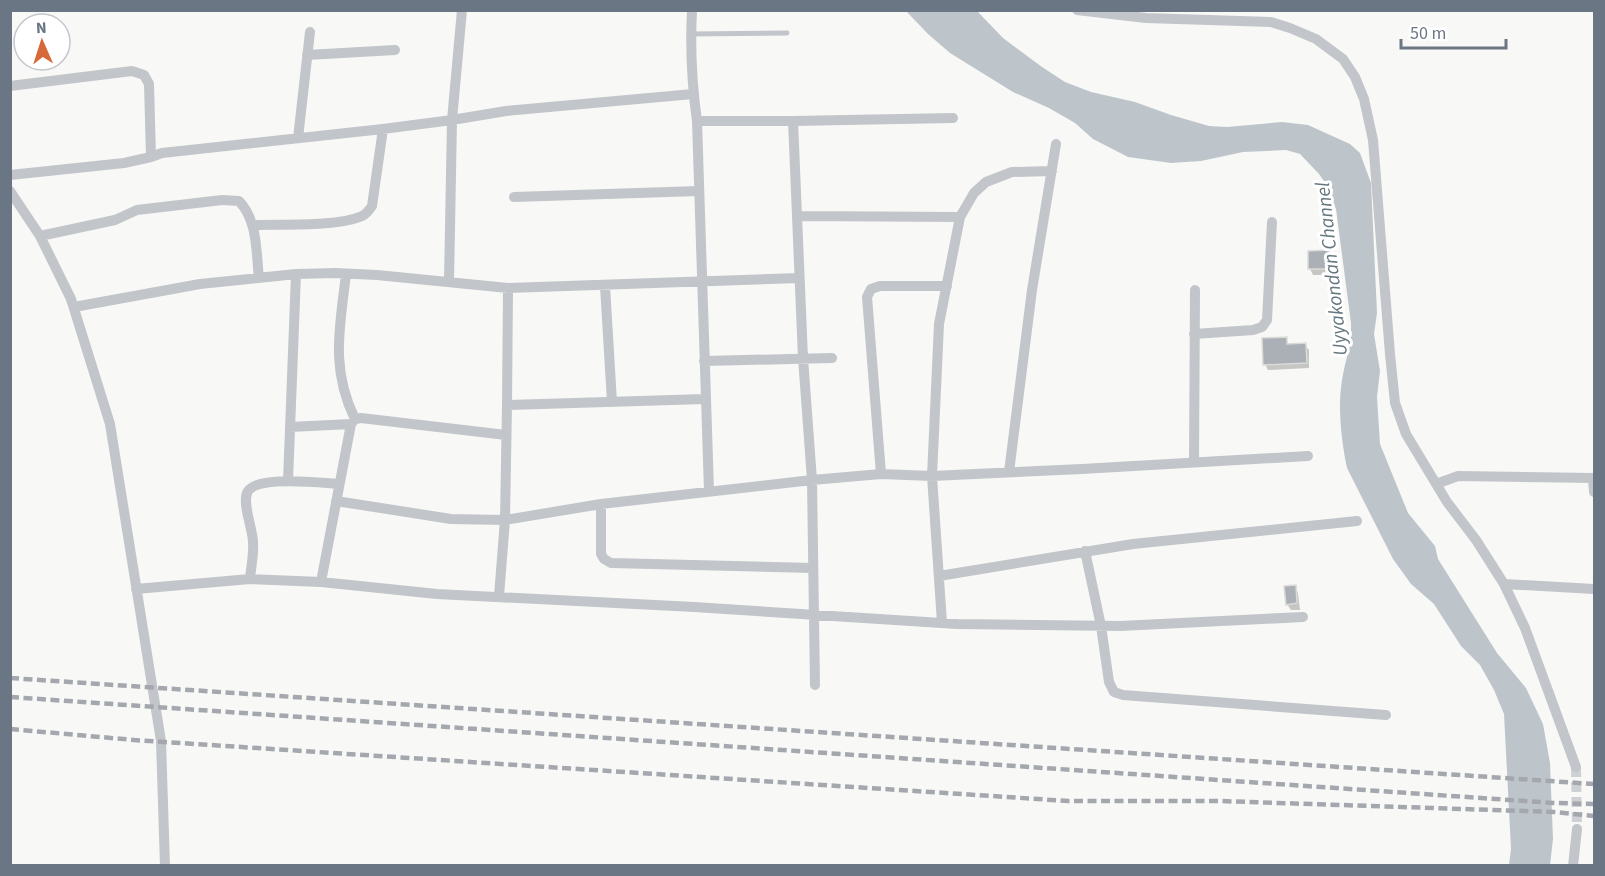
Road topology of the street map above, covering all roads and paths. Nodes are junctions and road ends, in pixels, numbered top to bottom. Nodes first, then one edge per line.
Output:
1 (462, 10) edge
2 (692, 10) edge
3 (1077, 10) edge
4 (1132, 13) edge
5 (1193, 15) edge
6 (310, 32) dead end
7 (787, 33) dead end
8 (691, 34) junction
9 (395, 50) dead end
10 (307, 55) junction
11 (10, 86) edge
12 (693, 94) junction
13 (953, 118) dead end
14 (452, 120) junction
15 (792, 121) junction
16 (697, 122) junction
17 (383, 129) junction
18 (298, 138) junction
19 (1056, 144) dead end
20 (151, 157) junction
21 (1052, 171) junction
22 (10, 175) edge
23 (699, 191) junction
24 (10, 192) edge
25 (514, 197) dead end
26 (796, 216) junction
27 (960, 217) junction
28 (1272, 222) dead end
29 (253, 225) junction
30 (40, 236) junction
31 (296, 274) junction
32 (346, 274) junction
33 (259, 278) junction
34 (799, 278) junction
35 (702, 280) junction
36 (449, 282) junction
37 (605, 286) junction
38 (948, 286) junction
39 (508, 288) junction
40 (1195, 290) dead end
41 (74, 308) junction
42 (1194, 334) junction
43 (803, 358) junction
44 (832, 358) dead end
45 (704, 361) junction
46 (705, 399) junction
47 (612, 402) junction
48 (507, 405) junction
49 (353, 422) junction
50 (290, 427) junction
51 (506, 435) junction
52 (1308, 456) dead end
53 (1194, 462) junction
54 (1009, 472) junction
55 (881, 474) junction
56 (932, 476) junction
57 (1594, 478) edge
58 (812, 480) junction
59 (288, 481) junction
60 (339, 484) junction
61 (1436, 484) junction
62 (709, 491) junction
63 (1594, 492) edge
64 (336, 501) junction
65 (601, 504) junction
66 (505, 520) junction
67 (1357, 521) dead end
68 (1085, 552) junction
69 (813, 568) junction
70 (939, 576) junction
71 (250, 579) junction
72 (321, 582) junction
73 (1504, 584) junction
74 (136, 589) junction
75 (1594, 589) edge
76 (499, 596) junction
77 (813, 614) junction
78 (1303, 617) dead end
79 (942, 623) junction
80 (1101, 626) junction
81 (815, 685) dead end
82 (1386, 715) dead end
83 (1576, 767) tunnel mouth
84 (1577, 829) tunnel mouth
85 (165, 866) edge
86 (1573, 866) edge

1 - 14 street
2 - 8 street
3 - 4 street
4 - 5 street
5 - 61 street
6 - 10 street
7 - 8 lane
8 - 12 street
9 - 10 street
10 - 18 street
11 - 20 street
12 - 14 street
12 - 16 street
13 - 15 street
14 - 17 street
14 - 36 street
15 - 16 street
15 - 26 street
16 - 23 street
17 - 18 street
17 - 29 street
18 - 20 street
19 - 21 street
20 - 22 street
21 - 27 street
21 - 54 street
23 - 25 street
23 - 35 street
24 - 30 street
26 - 27 street
26 - 34 street
27 - 38 street
28 - 42 street
29 - 30 street
29 - 33 street
30 - 41 street
31 - 32 street
31 - 33 street
31 - 50 street
32 - 36 street
32 - 49 street
33 - 41 street
34 - 35 street
34 - 43 street
35 - 37 street
35 - 45 street
36 - 39 street
37 - 39 street
37 - 47 street
38 - 55 street
38 - 56 street
39 - 48 street
40 - 42 street
41 - 74 street
42 - 53 street
43 - 44 street
43 - 45 street
43 - 58 street
45 - 46 street
46 - 47 street
46 - 62 street
47 - 48 street
48 - 51 street
49 - 50 street
49 - 51 street
49 - 60 street
50 - 59 street
51 - 66 street
52 - 53 street
53 - 54 street
54 - 56 street
55 - 56 street
55 - 58 street
56 - 70 street
57 - 61 street
57 - 63 street
58 - 62 street
58 - 69 street
59 - 60 street
59 - 71 street
60 - 64 street
61 - 73 street
62 - 65 street
64 - 66 street
64 - 72 street
65 - 66 street
65 - 69 street
66 - 76 street
67 - 68 street
68 - 70 street
68 - 80 street
69 - 77 street
70 - 79 street
71 - 72 street
71 - 74 street
72 - 76 street
73 - 75 street
73 - 83 street
74 - 85 street
76 - 77 street
77 - 79 street
77 - 81 street
78 - 80 street
79 - 80 street
80 - 82 street
84 - 86 street

